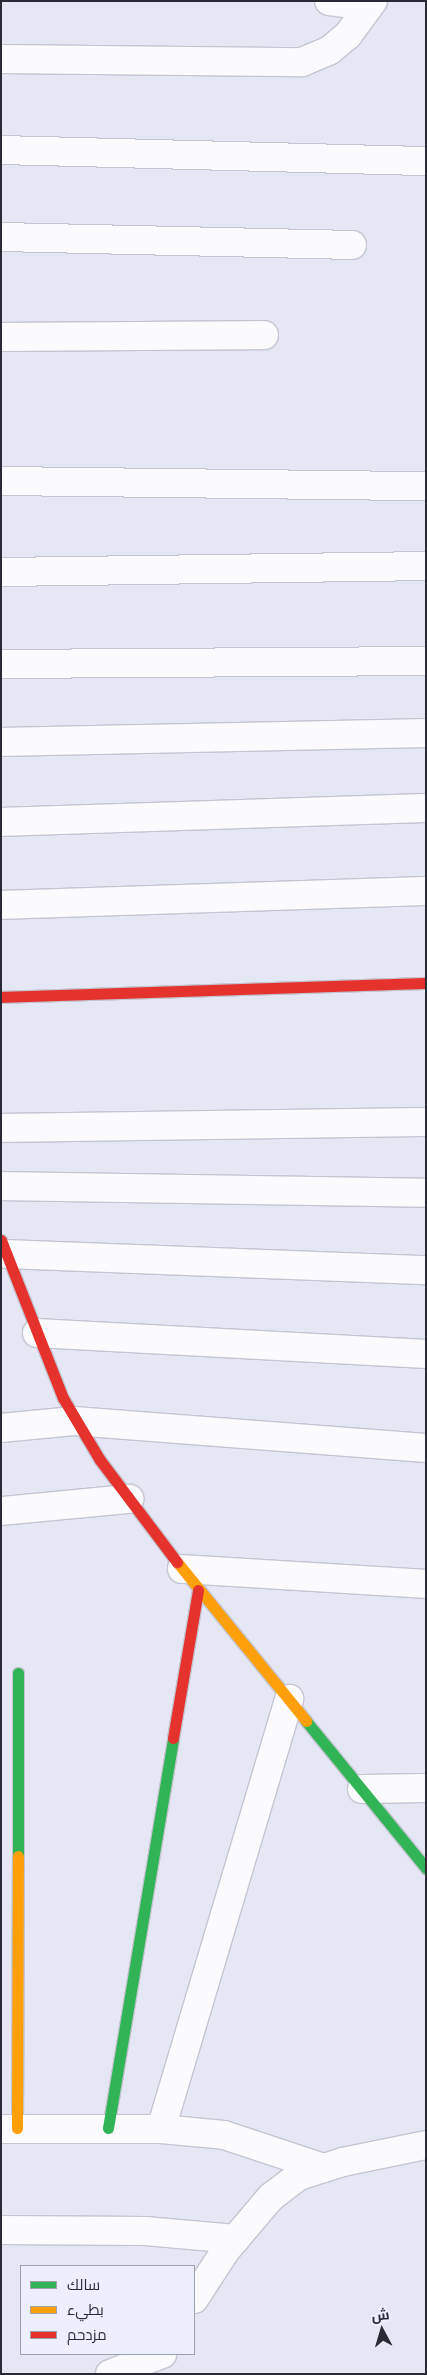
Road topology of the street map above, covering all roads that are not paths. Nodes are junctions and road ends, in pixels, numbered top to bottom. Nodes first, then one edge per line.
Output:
1 (329, 1) edge
2 (360, 1) edge
3 (374, 1) edge
4 (1, 59) edge
5 (1, 150) edge
6 (426, 161) edge
7 (1, 237) edge
8 (352, 245) dead end
9 (264, 335) dead end
10 (1, 337) edge
11 (1, 481) edge
12 (426, 486) edge
13 (426, 566) edge
14 (1, 572) edge
15 (426, 661) edge
16 (1, 664) edge
17 (426, 733) edge
18 (1, 742) edge
19 (426, 808) edge
20 (1, 822) edge
21 (426, 891) edge
22 (1, 904) edge
23 (426, 983) edge
24 (1, 997) edge
25 (426, 1122) edge
26 (1, 1128) edge
27 (1, 1186) edge
28 (426, 1193) edge
29 (4, 1247) edge
30 (426, 1270) edge
31 (37, 1334) junction
32 (426, 1354) edge
33 (74, 1421) junction
34 (1, 1428) edge
35 (426, 1448) edge
36 (129, 1499) junction
37 (1, 1511) edge
38 (182, 1569) junction
39 (426, 1584) edge
40 (198, 1590) junction
41 (18, 1673) dead end
42 (289, 1699) junction
43 (426, 1788) edge
44 (362, 1789) junction
45 (426, 1868) edge
46 (108, 2128) junction
47 (9, 2129) edge
48 (162, 2129) junction
49 (426, 2144) edge
50 (324, 2168) junction
51 (1, 2230) edge
52 (236, 2239) junction
53 (195, 2298) edge
54 (159, 2355) edge
55 (162, 2355) edge
56 (110, 2374) edge
57 (161, 2374) edge

1 - 2 street
3 - 4 street
5 - 6 street
7 - 8 street
9 - 10 street
11 - 12 street
13 - 14 street
15 - 16 street
17 - 18 street
19 - 20 street
21 - 22 street
23 - 24 street
25 - 26 street
27 - 28 street
29 - 30 street
29 - 31 street
31 - 32 street
31 - 33 street
33 - 34 street
33 - 35 street
33 - 36 street
36 - 37 street
36 - 38 street
38 - 39 street
38 - 40 street
40 - 42 street
40 - 46 street
41 - 47 street
42 - 44 street
42 - 48 street
43 - 44 street
44 - 45 street
46 - 47 street
46 - 48 street
48 - 50 street
49 - 50 street
50 - 52 street
51 - 52 street
52 - 53 street
54 - 56 street
55 - 57 street

